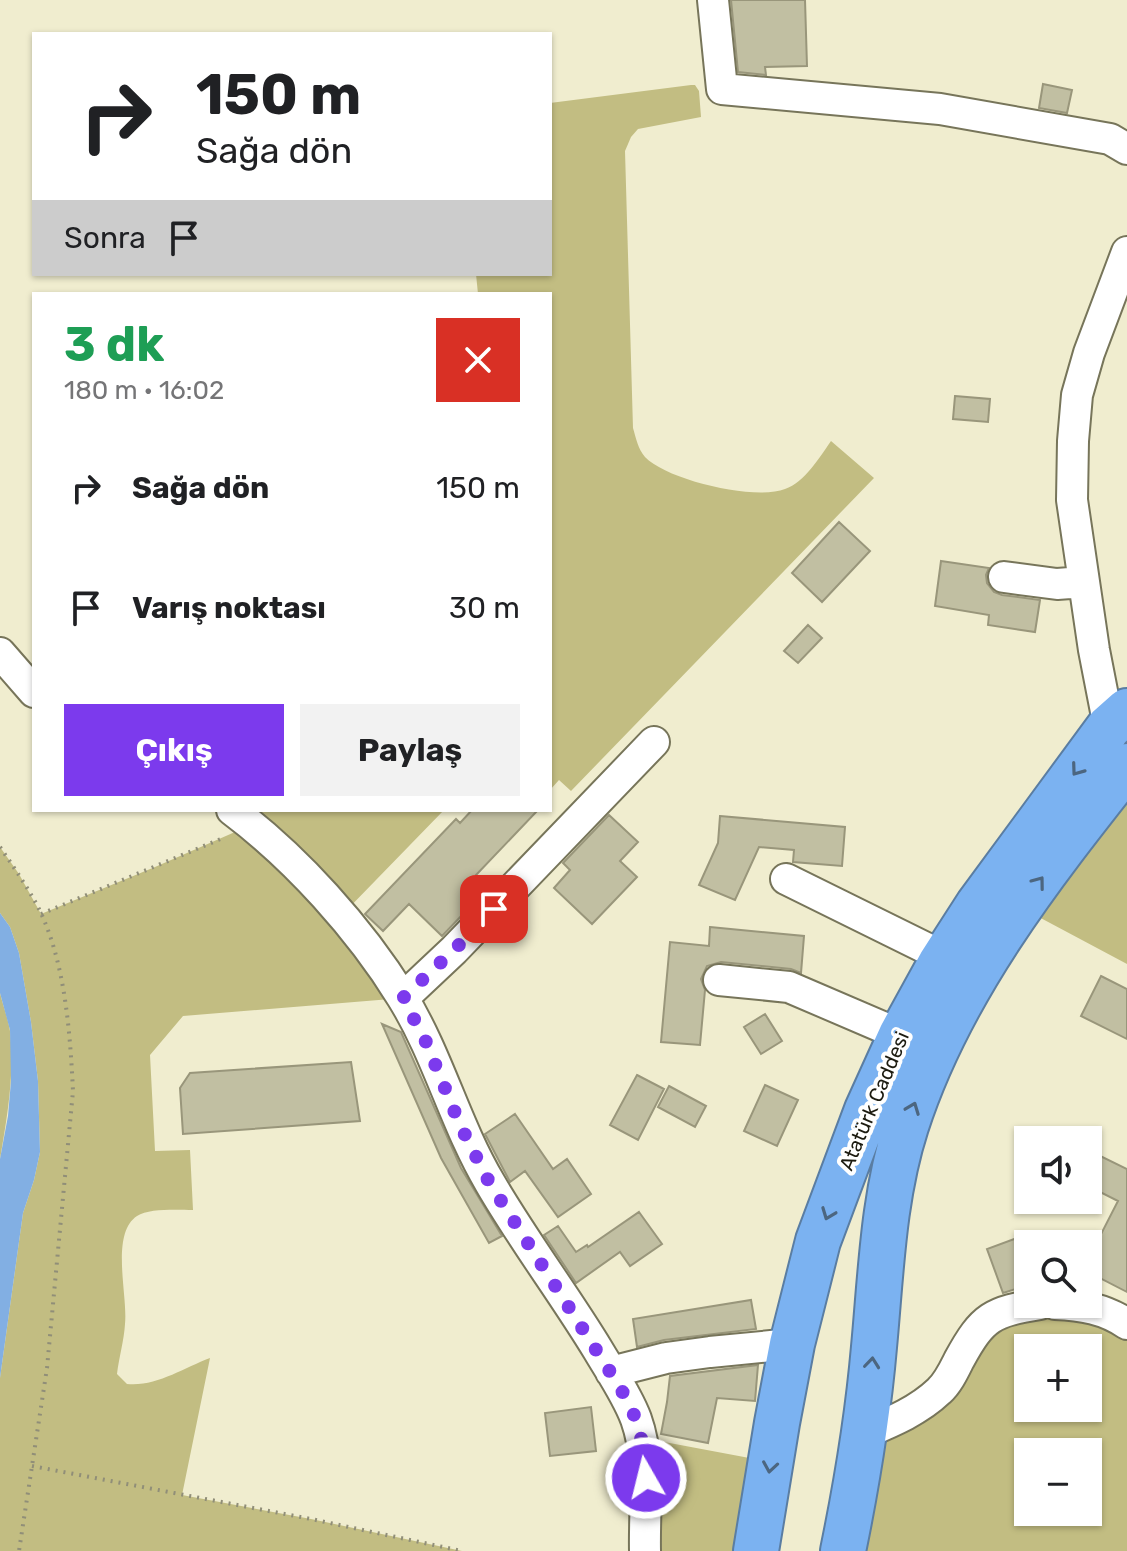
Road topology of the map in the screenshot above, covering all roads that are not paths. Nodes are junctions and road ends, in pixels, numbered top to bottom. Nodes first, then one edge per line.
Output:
1 (713, 0) edge
2 (1127, 149) edge
3 (1127, 252) edge
4 (1004, 577) dead end
5 (1084, 582) junction
6 (0, 653) edge
7 (32, 690) edge
8 (1118, 719) edge
9 (654, 742) dead end
10 (1127, 766) edge
11 (242, 818) edge
12 (786, 879) dead end
13 (944, 957) junction
14 (719, 980) dead end
15 (403, 998) junction
16 (901, 1035) junction
17 (1014, 1309) edge
18 (1102, 1312) edge
19 (1127, 1324) edge
20 (792, 1344) junction
21 (611, 1372) junction
22 (865, 1433) junction
23 (645, 1551) edge
24 (756, 1551) edge
25 (843, 1551) edge

1 - 2 street
3 - 5 street
4 - 5 street
5 - 8 street
6 - 7 street
8 -> 13 highway, Atatürk Caddesi
9 - 15 street
22 -> 10 highway, Atatürk Caddesi
11 - 15 street
12 - 13 street
13 - 16 highway, Atatürk Caddesi
14 - 16 street
15 - 21 street
16 -> 20 highway, Atatürk Caddesi
17 - 22 street
18 - 19 street
20 - 21 street
20 -> 24 highway, Atatürk Caddesi
21 - 23 street
22 - 25 highway, Atatürk Caddesi

